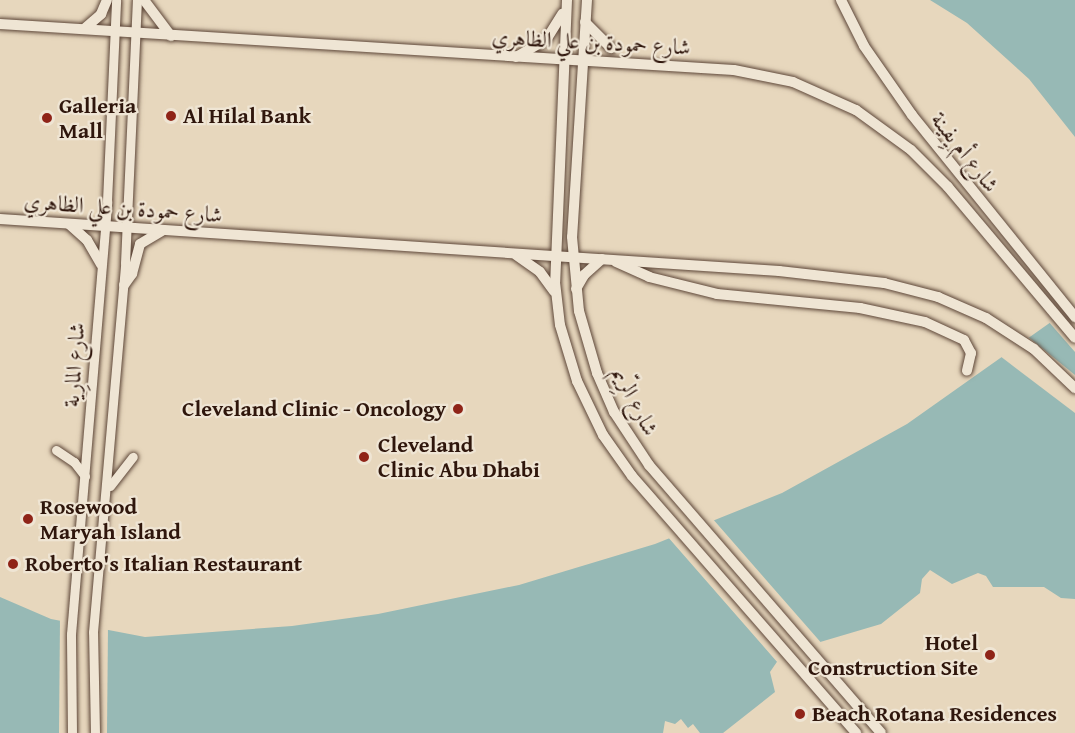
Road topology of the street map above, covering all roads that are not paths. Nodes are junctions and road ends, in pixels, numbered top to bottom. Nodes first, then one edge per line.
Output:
1 (107, 0) edge
2 (116, 0) edge
3 (137, 0) edge
4 (144, 0) edge
5 (587, 0) edge
6 (841, 0) edge
7 (567, 1) edge
8 (585, 22) junction
9 (0, 24) edge
10 (84, 29) junction
11 (115, 32) junction
12 (137, 34) junction
13 (171, 36) junction
14 (611, 48) dead end
15 (516, 57) junction
16 (562, 60) junction
17 (582, 61) junction
18 (0, 219) edge
19 (69, 224) junction
20 (105, 226) junction
21 (127, 226) junction
22 (166, 230) junction
23 (513, 254) junction
24 (555, 256) junction
25 (573, 257) junction
26 (608, 260) junction
27 (101, 264) junction
28 (124, 285) junction
29 (576, 290) junction
30 (556, 296) junction
31 (1075, 317) edge
32 (1075, 338) edge
33 (968, 371) dead end
34 (1075, 388) edge
35 (56, 450) dead end
36 (133, 457) dead end
37 (85, 476) junction
38 (107, 491) junction
39 (854, 730) edge
40 (72, 733) edge
41 (95, 733) edge
42 (881, 733) edge

1 - 10 main road
2 - 11 street, شارع المارِية
3 - 12 street, شارع المارِية
4 - 13 main road
5 - 8 main road, شارع الرِّيم
6 - 31 main road, شارع أم يِفينة
7 - 15 main road
7 - 16 main road, شارع الرِّيم
8 - 14 main road
8 - 17 main road, شارع الرِّيم
9 - 10 main road, شارع حمودة بن علي الظاهري
10 - 11 main road, شارع حمودة بن علي الظاهري
11 - 12 main road, شارع حمودة بن علي الظاهري
11 - 20 street, شارع المارِية
12 - 13 main road, شارع حمودة بن علي الظاهري
12 - 21 street, شارع المارِية
13 - 15 main road, شارع حمودة بن علي الظاهري
15 - 16 main road, شارع حمودة بن علي الظاهري
16 - 17 main road, شارع حمودة بن علي الظاهري
16 - 24 main road, شارع الرِّيم
17 - 25 main road, شارع الرِّيم
17 - 32 main road, شارع حمودة بن علي الظاهري
18 - 19 main road, شارع حمودة بن علي الظاهري
19 - 20 main road, شارع حمودة بن علي الظاهري
19 - 27 main road
20 - 21 main road, شارع حمودة بن علي الظاهري
20 - 27 street, شارع المارِية
21 - 22 main road, شارع حمودة بن علي الظاهري
21 - 28 street, شارع المارِية
22 - 23 main road, شارع حمودة بن علي الظاهري
22 - 28 main road
23 - 24 main road, شارع حمودة بن علي الظاهري
23 - 30 main road
24 - 25 main road, شارع حمودة بن علي الظاهري
24 - 30 main road, شارع الرِّيم
25 - 26 main road, شارع حمودة بن علي الظاهري
25 - 29 main road, شارع الرِّيم
26 - 29 main road
26 - 33 main road
26 - 34 main road, شارع حمودة بن علي الظاهري
27 - 37 street, شارع المارِية
28 - 38 street, شارع المارِية
29 - 42 main road, شارع الرِّيم
30 - 39 main road, شارع الرِّيم
35 - 37 street
36 - 38 street
37 - 40 street, شارع المارِية
38 - 41 street, شارع المارِية

